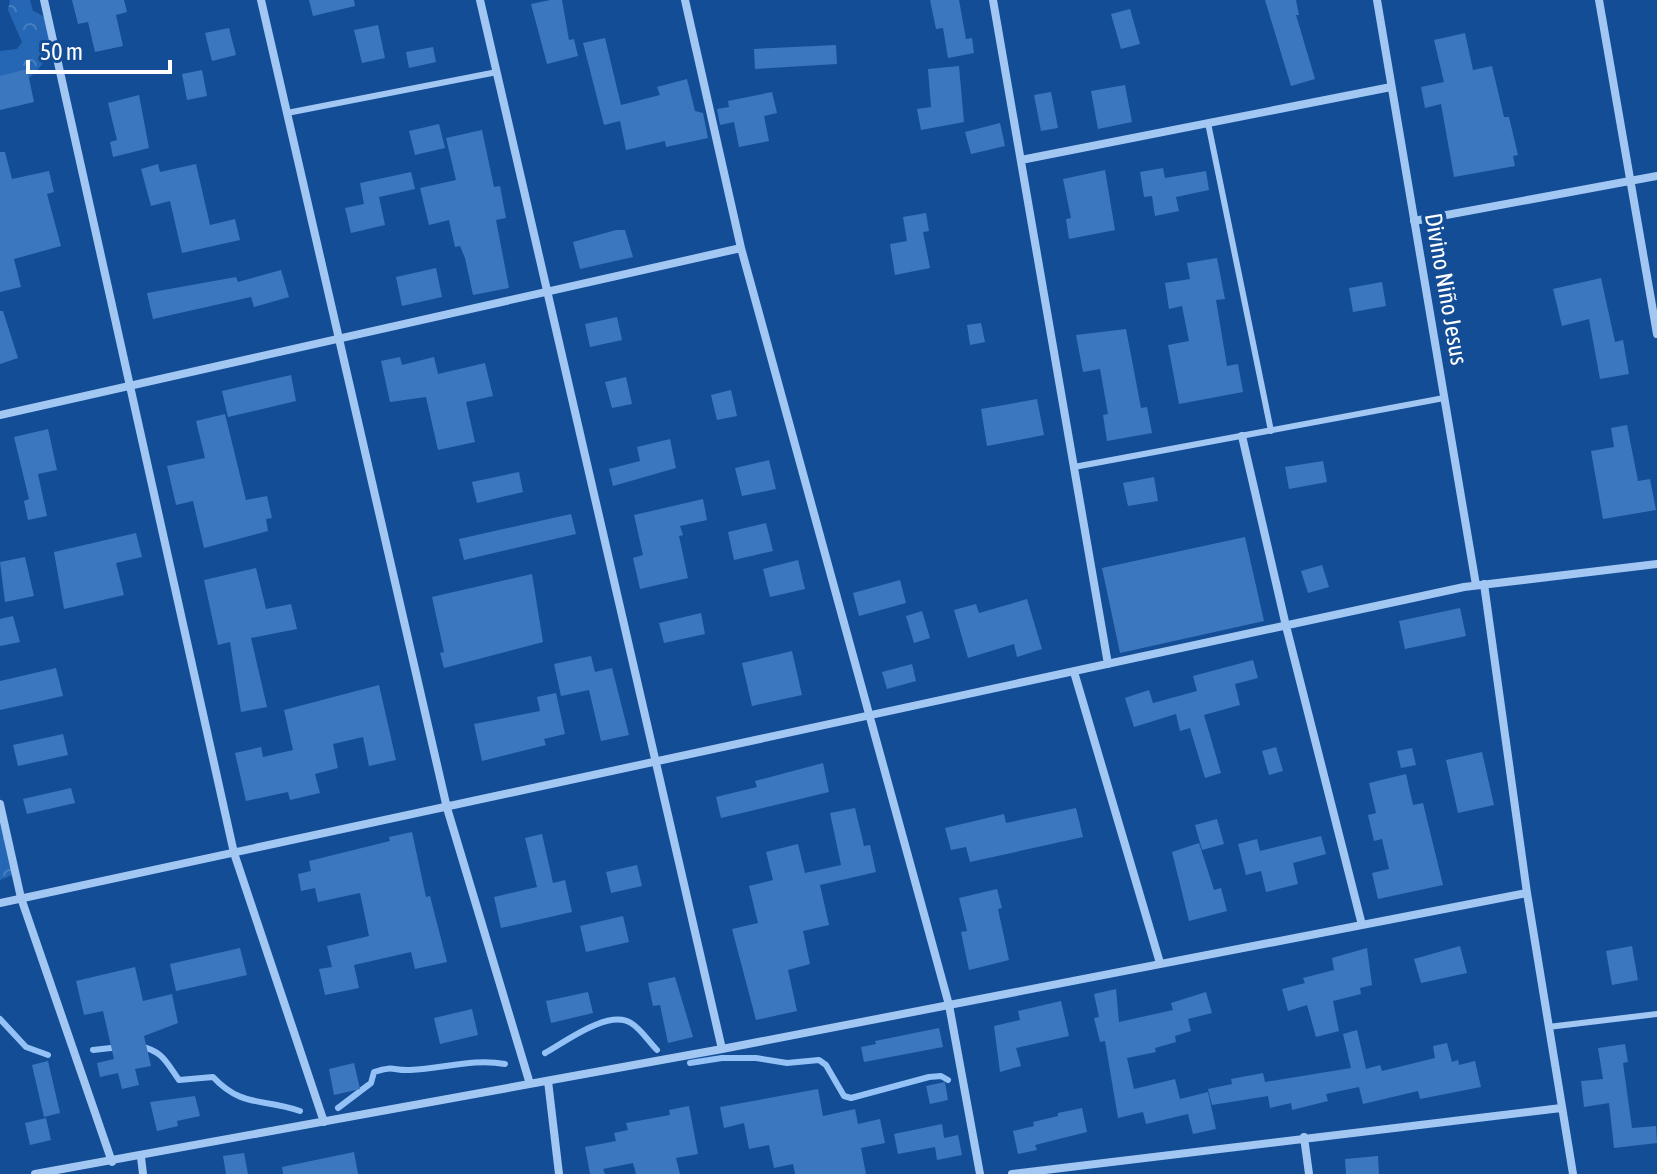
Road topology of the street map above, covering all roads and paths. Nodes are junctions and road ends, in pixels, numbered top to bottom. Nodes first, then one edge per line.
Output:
1 (44, 0) edge
2 (261, 0) edge
3 (480, 0) edge
4 (685, 0) edge
5 (993, 0) edge
6 (1377, 0) edge
7 (1599, 0) edge
8 (497, 72) junction
9 (1391, 87) junction
10 (287, 113) junction
11 (1208, 123) junction
12 (1021, 160) junction
13 (1657, 176) edge
14 (1632, 181) junction
15 (1414, 221) junction
16 (741, 248) junction
17 (547, 292) junction
18 (1657, 334) edge
19 (339, 339) junction
20 (130, 386) junction
21 (1444, 398) junction
22 (0, 415) edge
23 (1271, 431) junction
24 (1242, 436) junction
25 (1074, 467) junction
26 (1657, 564) edge
27 (1480, 584) junction
28 (1286, 626) junction
29 (1108, 664) junction
30 (1074, 672) junction
31 (868, 717) junction
32 (656, 763) junction
33 (0, 804) edge
34 (447, 808) junction
35 (234, 853) junction
36 (1527, 893) junction
37 (21, 898) junction
38 (0, 903) edge
39 (1362, 925) junction
40 (1160, 963) junction
41 (949, 1005) junction
42 (1657, 1014) edge
43 (1548, 1027) junction
44 (722, 1049) junction
45 (548, 1081) junction
46 (530, 1084) junction
47 (1561, 1108) junction
48 (324, 1122) junction
49 (1304, 1137) junction
50 (141, 1157) junction
51 (112, 1162) junction
52 (35, 1174) edge
53 (143, 1174) edge
54 (559, 1174) edge
55 (980, 1174) edge
56 (1012, 1174) edge
57 (1309, 1174) edge
58 (1573, 1174) edge

1 - 20 street
2 - 10 street
3 - 8 street
4 - 16 street
5 - 12 street
6 - 9 street, Divino Niño Jesus
7 - 14 street
8 - 10 lane
8 - 17 street
9 - 11 street
9 - 15 street, Divino Niño Jesus
10 - 19 street
11 - 12 street
11 - 23 lane
12 - 25 street
13 - 14 street
14 - 15 street
14 - 18 street
15 - 21 street, Divino Niño Jesus
16 - 17 street
16 - 31 street
17 - 19 street
17 - 32 street
19 - 20 street
19 - 34 street
20 - 22 street
20 - 35 street
21 - 23 lane
21 - 27 street, Divino Niño Jesus
23 - 24 lane
24 - 25 lane
24 - 28 street
25 - 29 street
26 - 27 street
27 - 28 street
27 - 36 street, Divino Niño Jesus
28 - 29 street
28 - 39 street
29 - 30 street
30 - 31 street
30 - 40 street
31 - 32 street
31 - 41 street
32 - 34 street
32 - 44 street
33 - 37 street
34 - 35 street
34 - 46 street
35 - 37 street
35 - 48 street
36 - 39 street
36 - 43 street, Divino Niño Jesus
37 - 38 street
37 - 51 street
39 - 40 street
40 - 41 street
41 - 44 street
41 - 55 street
42 - 43 lane
43 - 47 street, Divino Niño Jesus
44 - 45 street
45 - 46 street
45 - 54 street
46 - 48 street
47 - 49 street
47 - 58 street, Divino Niño Jesus
48 - 50 street
49 - 56 street
49 - 57 street
50 - 51 street
50 - 53 street
51 - 52 street

